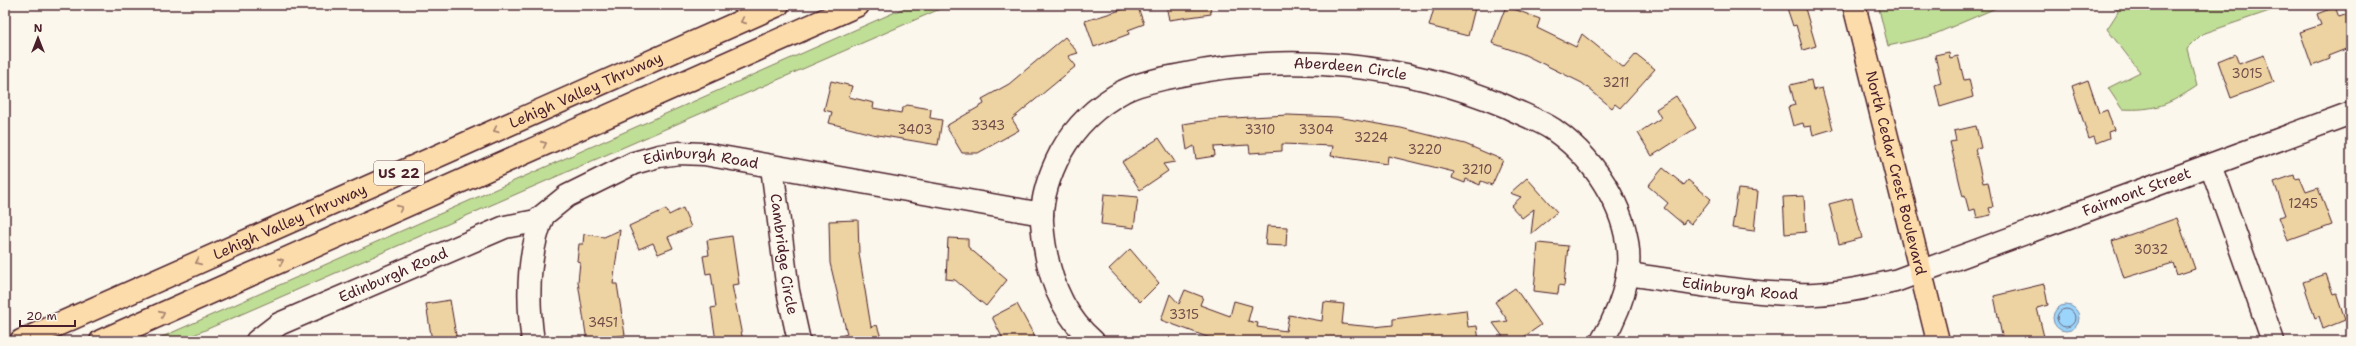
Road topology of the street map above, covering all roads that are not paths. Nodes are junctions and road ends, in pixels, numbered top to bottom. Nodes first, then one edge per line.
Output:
1 (778, 5) edge
2 (858, 5) edge
3 (1854, 5) edge
4 (2351, 114) edge
5 (2210, 165) junction
6 (772, 167) junction
7 (1042, 214) junction
8 (543, 216) junction
9 (1922, 270) junction
10 (1627, 274) junction
11 (21, 341) edge
12 (101, 341) edge
13 (258, 341) edge
14 (533, 341) edge
15 (799, 341) edge
16 (1093, 341) edge
17 (1602, 341) edge
18 (1938, 341) edge
19 (2273, 341) edge

1 -> 11 main road, Lehigh Valley Thruway / US 22
12 -> 2 main road, US 22
3 - 9 main road, North Cedar Crest Boulevard
4 - 5 street, Fairmont Street
5 - 9 street, Fairmont Street
5 - 19 street
6 - 7 street, Edinburgh Road
6 - 8 street, Edinburgh Road
6 - 15 street, Cambridge Circle
7 - 10 street, Aberdeen Circle
7 - 16 street
8 - 13 street, Edinburgh Road
8 - 14 street
9 - 10 street, Edinburgh Road
9 - 18 main road, North Cedar Crest Boulevard
10 - 17 street

